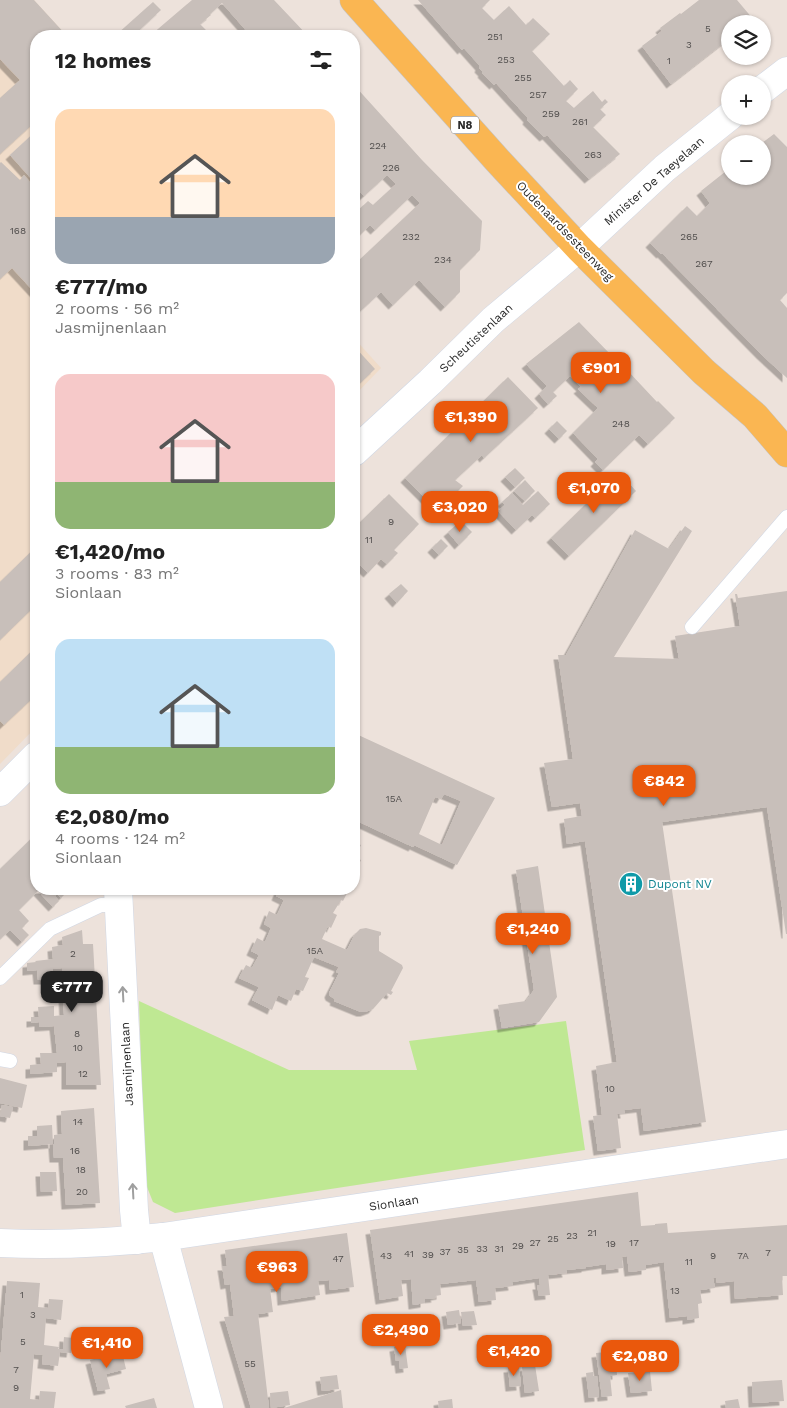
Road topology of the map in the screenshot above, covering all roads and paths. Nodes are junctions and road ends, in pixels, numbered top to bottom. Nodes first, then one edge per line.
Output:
1 (354, 0) edge
2 (787, 71) edge
3 (771, 83) edge
4 (721, 123) edge
5 (578, 248) junction
6 (360, 446) edge
7 (787, 453) edge
8 (787, 516) edge
9 (692, 627) dead end
10 (30, 762) edge
11 (0, 792) edge
12 (118, 897) edge
13 (0, 978) edge
14 (787, 1144) edge
15 (150, 1239) junction
16 (0, 1243) edge
17 (209, 1408) edge

1 - 5 main road, Oudenaardsesteenweg / N8
2 - 3 street
4 - 5 street, Minister De Taeyelaan
5 - 6 street, Scheutistenlaan
5 - 7 main road, Oudenaardsesteenweg / N8
8 - 9 lane
10 - 11 street
12 - 13 lane
15 -> 12 street, Jasmijnenlaan
14 - 15 street, Sionlaan
15 - 16 street, Sionlaan
15 - 17 street, Jasmijnenlaan

